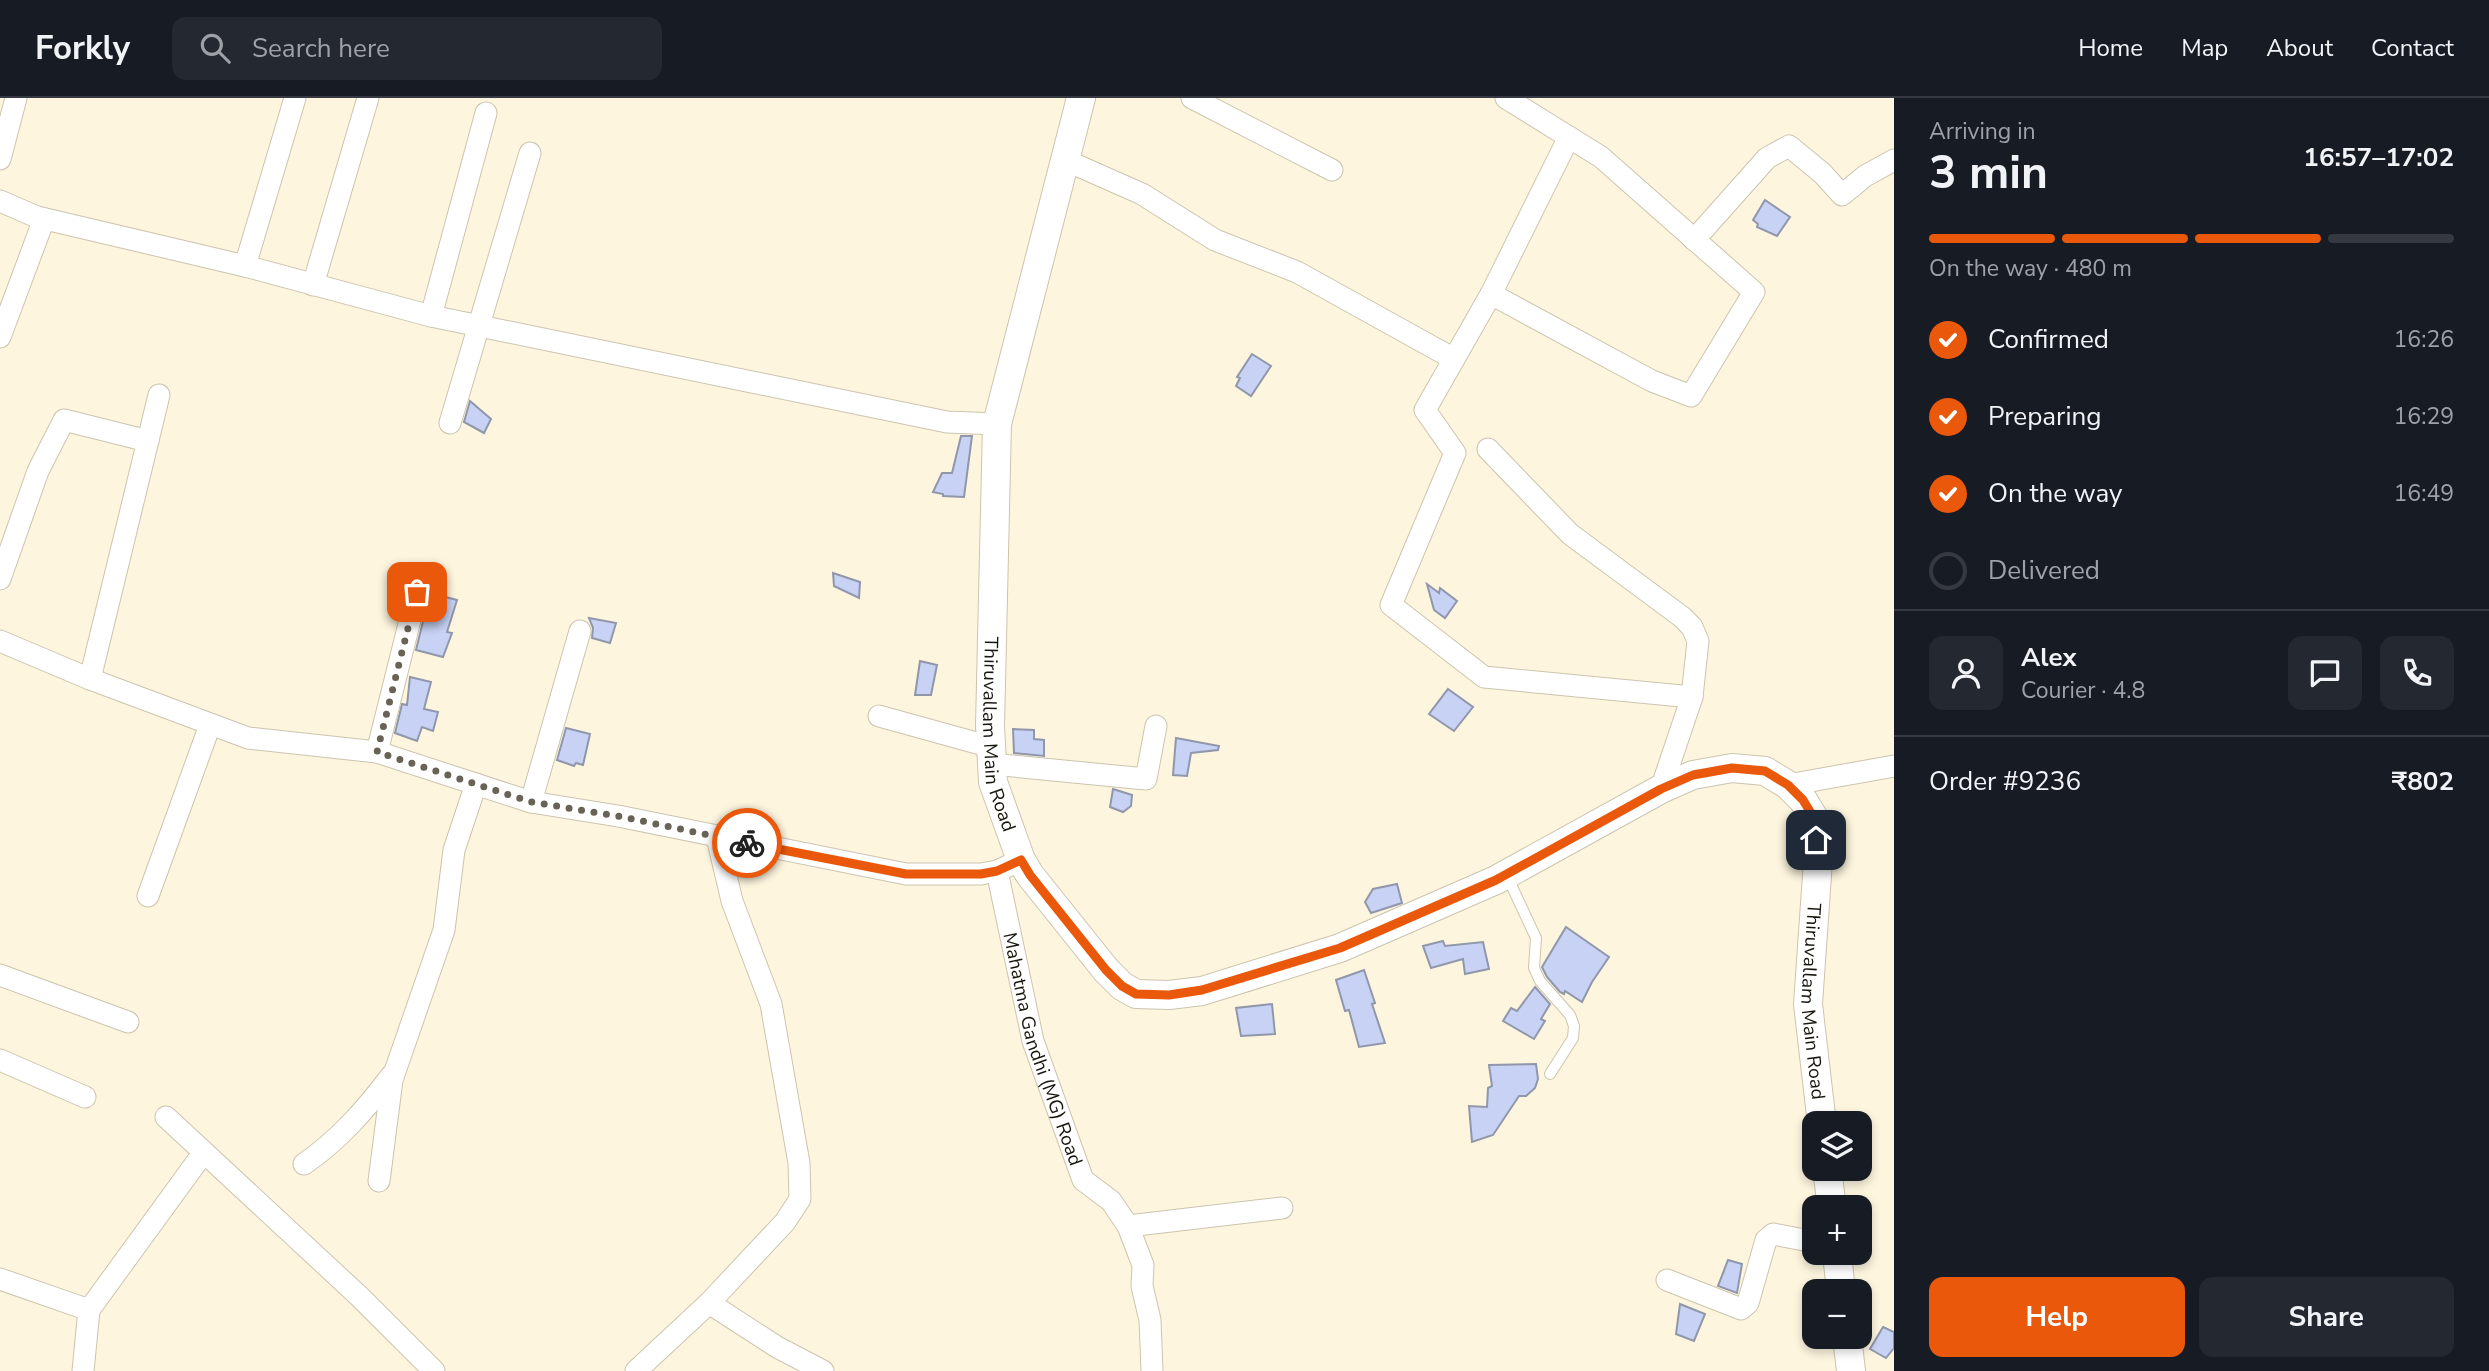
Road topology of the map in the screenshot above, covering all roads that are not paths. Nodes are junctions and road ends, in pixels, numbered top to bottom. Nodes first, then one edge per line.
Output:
1 (16, 98) edge
2 (295, 98) edge
3 (368, 98) edge
4 (1081, 98) edge
5 (1192, 98) edge
6 (1506, 98) edge
7 (486, 113) dead end
8 (1569, 137) junction
9 (530, 153) dead end
10 (0, 159) edge
11 (1065, 160) junction
12 (1894, 160) edge
13 (1332, 170) dead end
14 (0, 201) edge
15 (44, 219) junction
16 (1694, 240) junction
17 (245, 266) junction
18 (313, 285) junction
19 (1491, 294) junction
20 (431, 316) junction
21 (479, 326) junction
22 (0, 337) edge
23 (1454, 359) junction
24 (159, 395) dead end
25 (450, 423) dead end
26 (997, 424) junction
27 (148, 441) junction
28 (1488, 449) dead end
29 (0, 579) edge
30 (417, 592) dead end
31 (580, 631) dead end
32 (0, 641) edge
33 (90, 679) junction
34 (1692, 696) junction
35 (879, 716) dead end
36 (210, 725) junction
37 (1156, 726) dead end
38 (377, 752) junction
39 (991, 756) junction
40 (1894, 766) edge
41 (476, 784) junction
42 (1788, 785) junction
43 (1661, 789) junction
44 (531, 802) junction
45 (717, 837) junction
46 (1009, 866) junction
47 (1506, 874) junction
48 (148, 896) dead end
49 (0, 975) edge
50 (128, 1022) dead end
51 (0, 1060) edge
52 (395, 1071) junction
53 (1550, 1074) dead end
54 (85, 1097) dead end
55 (1820, 1111) edge
56 (166, 1117) dead end
57 (204, 1152) junction
58 (304, 1164) dead end
59 (379, 1181) dead end
60 (1282, 1208) dead end
61 (1128, 1226) junction
62 (1802, 1240) edge
63 (0, 1279) edge
64 (1667, 1280) dead end
65 (709, 1303) junction
66 (89, 1310) junction
67 (1848, 1349) edge
68 (83, 1371) edge
69 (433, 1371) edge
70 (636, 1371) edge
71 (823, 1371) edge
72 (1152, 1371) edge
73 (1851, 1371) edge

1 - 10 street
2 - 17 street
3 - 18 street
4 - 11 main road, Thiruvallam Main Road
5 - 13 street
6 - 8 street
7 - 20 street
8 - 16 street
8 - 19 street
9 - 21 street
11 - 23 street
11 - 26 main road, Thiruvallam Main Road
12 - 16 street
14 - 15 street
15 - 17 street
15 - 22 street
16 - 19 street
17 - 18 street
18 - 20 street
19 - 23 street
20 - 21 street
21 - 25 street
21 - 26 street
23 - 34 street
24 - 27 street
26 - 39 main road, Thiruvallam Main Road
27 - 29 street
27 - 33 street
28 - 34 street
30 - 38 street
31 - 44 street
32 - 33 street
33 - 36 street
34 - 43 street
35 - 39 street
36 - 38 street
36 - 48 street
37 - 39 street
38 - 41 street
39 - 46 main road, Thiruvallam Main Road
40 - 42 street
41 - 44 street
41 - 52 street
42 - 43 main road, Thiruvallam Main Road
42 - 55 main road, Thiruvallam Main Road
43 - 47 main road, Thiruvallam Main Road
44 - 45 street
45 - 46 street
45 - 65 street
46 - 47 main road, Thiruvallam Main Road
46 - 61 street, Mahatma Gandhi (MG) Road
47 - 53 lane
49 - 50 street
51 - 54 street
52 - 58 street
52 - 59 street
56 - 57 street
57 - 66 street
57 - 69 street
60 - 61 street
61 - 72 street, Mahatma Gandhi (MG) Road
62 - 64 street
63 - 66 street
65 - 70 street
65 - 71 street
66 - 68 street
67 - 73 main road

